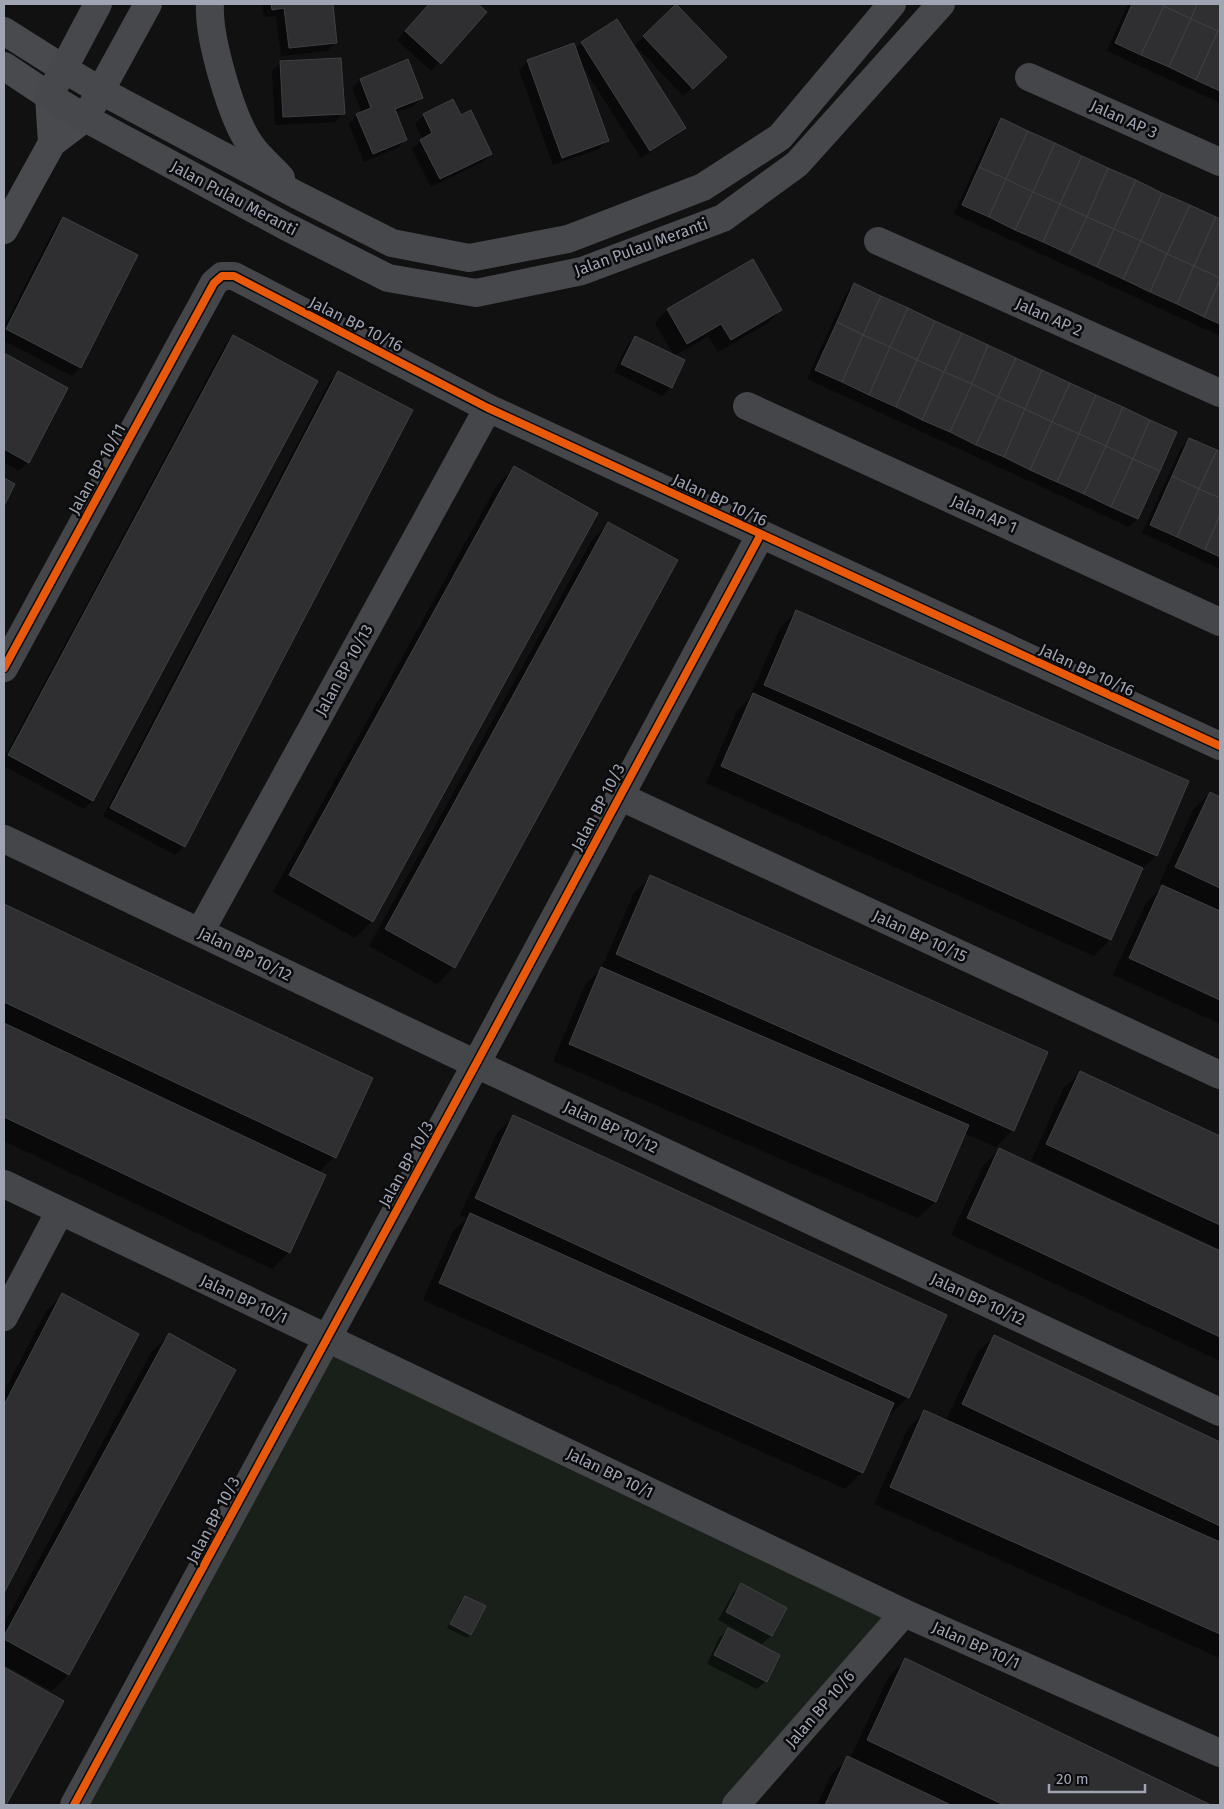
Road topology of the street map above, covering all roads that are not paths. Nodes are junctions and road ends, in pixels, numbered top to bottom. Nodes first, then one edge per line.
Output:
1 (98, 4) edge
2 (148, 4) edge
3 (210, 4) edge
4 (892, 4) edge
5 (941, 4) edge
6 (4, 31) edge
7 (4, 66) edge
8 (64, 69) junction
9 (1029, 77) dead end
10 (101, 90) junction
11 (49, 96) junction
12 (85, 118) junction
13 (52, 143) junction
14 (1220, 162) edge
15 (297, 195) junction
16 (4, 230) edge
17 (878, 241) dead end
18 (214, 283) joint
19 (1220, 393) edge
20 (747, 406) dead end
21 (488, 408) junction
22 (761, 534) junction
23 (1220, 622) edge
24 (4, 668) edge
25 (1220, 746) edge
26 (620, 796) junction
27 (4, 839) edge
28 (200, 932) junction
29 (476, 1064) junction
30 (1220, 1075) edge
31 (4, 1184) edge
32 (60, 1211) junction
33 (4, 1317) edge
34 (327, 1338) junction
35 (1220, 1412) edge
36 (904, 1613) junction
37 (1220, 1753) edge
38 (74, 1805) edge
39 (736, 1805) edge

1 - 8 main road
2 - 10 main road
3 - 15 main road
4 - 15 main road, Jalan Pulau Meranti
5 - 12 main road, Jalan Pulau Meranti
6 - 8 street
7 - 11 street
8 - 10 main road, Jalan Pulau Meranti
8 - 11 main road
9 - 14 street, Jalan AP 3
10 - 12 main road
10 - 15 main road, Jalan Pulau Meranti
11 - 12 main road, Jalan Pulau Meranti
11 - 13 street
12 - 13 street
13 - 16 street
17 - 19 street, Jalan AP 2
18 - 21 street, Jalan BP 10/16
18 - 24 street, Jalan BP 10/11
20 - 23 street, Jalan AP 1
21 - 22 street, Jalan BP 10/16
21 - 28 street, Jalan BP 10/13
22 - 25 street, Jalan BP 10/16
22 - 26 street, Jalan BP 10/3
26 - 29 street, Jalan BP 10/3
26 - 30 street, Jalan BP 10/15
27 - 28 street, Jalan BP 10/12
28 - 29 street, Jalan BP 10/12
29 - 34 street, Jalan BP 10/3
29 - 35 street, Jalan BP 10/12
31 - 32 street, Jalan BP 10/1
32 - 33 street
32 - 34 street, Jalan BP 10/1
34 - 36 street, Jalan BP 10/1
34 - 38 street, Jalan BP 10/3
36 - 37 street, Jalan BP 10/1
36 - 39 street, Jalan BP 10/6

